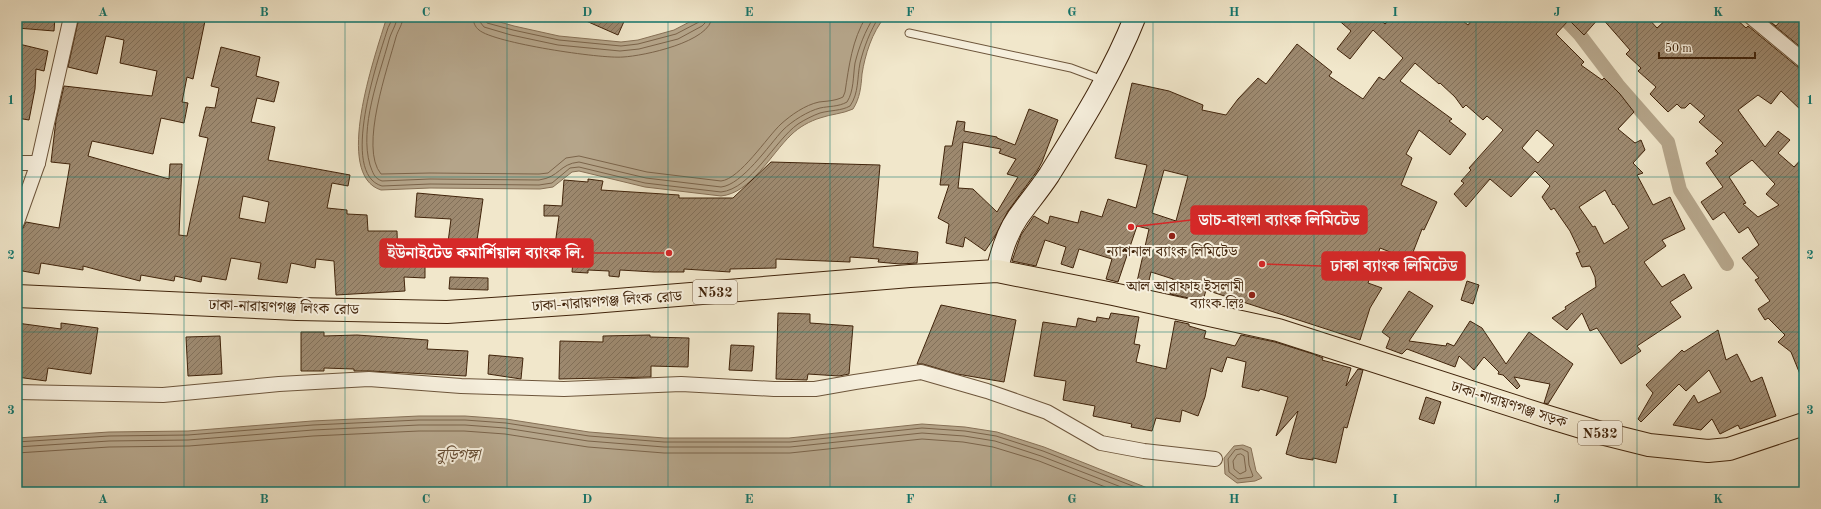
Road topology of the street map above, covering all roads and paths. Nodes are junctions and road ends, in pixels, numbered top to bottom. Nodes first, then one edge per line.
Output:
1 (71, 17) edge
2 (1135, 17) edge
3 (1752, 17) edge
4 (909, 33) dead end
5 (1804, 61) edge
6 (1104, 81) junction
7 (17, 163) edge
8 (38, 163) junction
9 (17, 222) edge
10 (997, 271) junction
11 (17, 296) edge
12 (1401, 371) joint
13 (17, 392) edge
14 (1804, 424) edge
15 (1215, 459) dead end

1 - 8 street
2 - 6 street
3 - 5 street
4 - 6 lane
6 - 10 street
7 - 8 street
8 - 9 street
10 - 11 highway, ঢাকা-নারায়ণগঞ্জ লিংক রোড / N532
10 - 12 highway, ঢাকা-নারায়ণগঞ্জ লিংক রোড / N532
12 - 14 highway, ঢাকা-নারায়ণগঞ্জ সড়ক / N532
13 - 15 street

